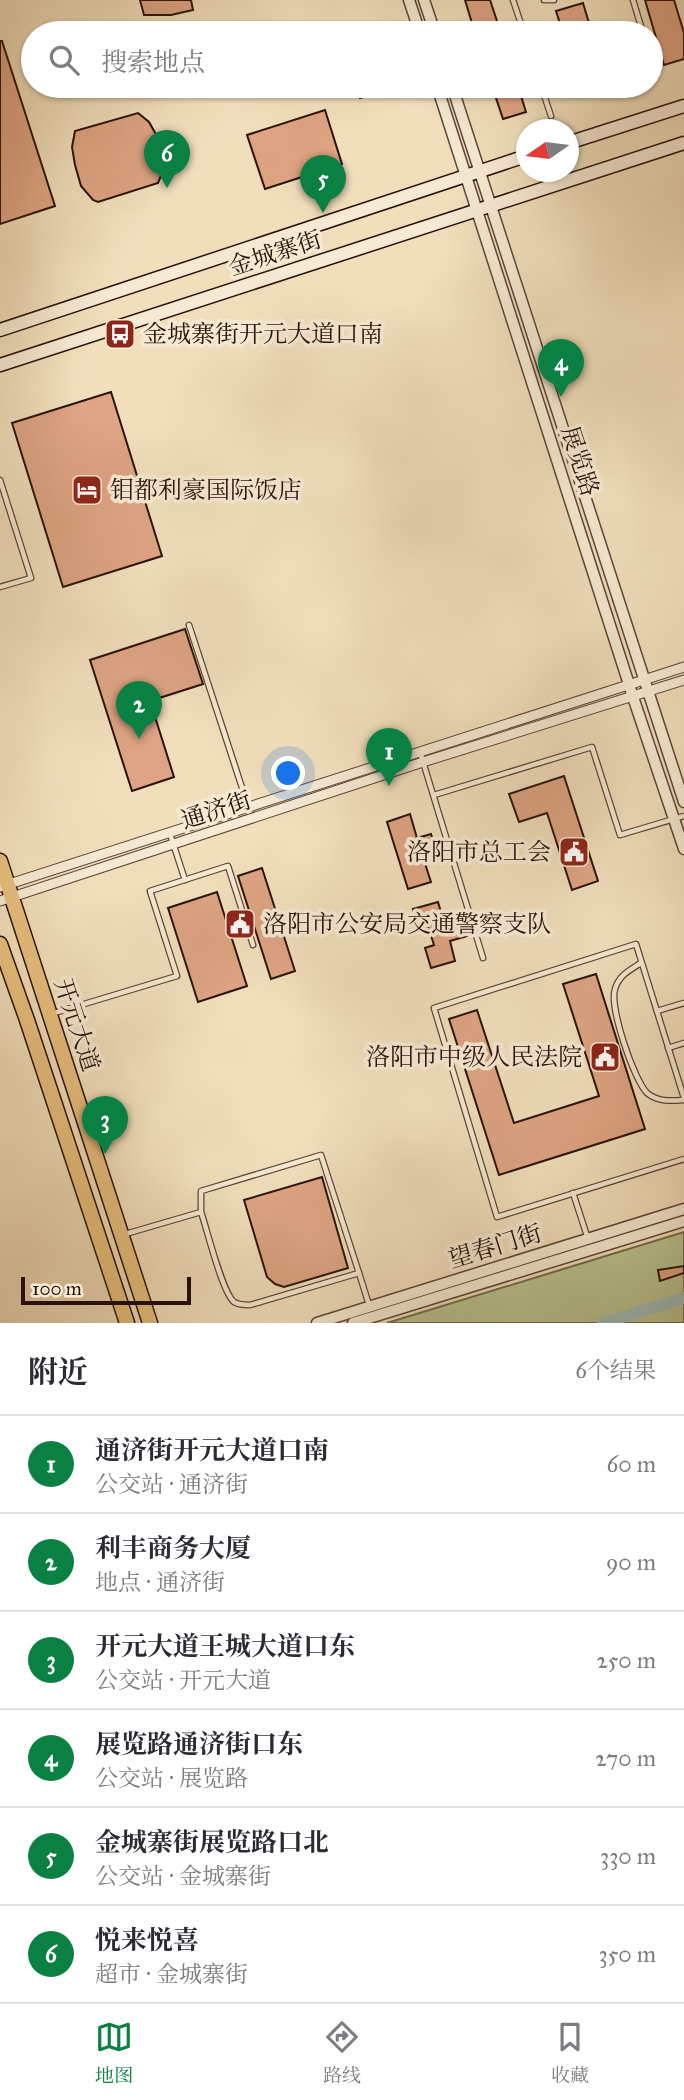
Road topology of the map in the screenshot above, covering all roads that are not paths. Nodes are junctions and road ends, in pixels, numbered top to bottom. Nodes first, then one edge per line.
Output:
1 (409, 0) edge
2 (424, 0) edge
3 (513, 0) edge
4 (544, 0) edge
5 (554, 0) edge
6 (633, 0) edge
7 (416, 21) edge
8 (431, 21) edge
9 (520, 21) edge
10 (639, 21) edge
11 (441, 98) edge
12 (456, 98) edge
13 (545, 98) edge
14 (684, 106) edge
15 (551, 116) dead end
16 (579, 140) edge
17 (684, 143) edge
18 (516, 160) edge
19 (480, 171) junction
20 (466, 176) junction
21 (490, 205) junction
22 (477, 209) junction
23 (0, 330) edge
24 (0, 365) edge
25 (0, 480) edge
26 (0, 587) edge
27 (189, 625) dead end
28 (684, 667) edge
29 (644, 680) junction
30 (684, 680) edge
31 (629, 685) junction
32 (648, 692) junction
33 (633, 697) junction
34 (420, 752) junction
35 (423, 762) junction
36 (434, 795) junction
37 (684, 802) edge
38 (248, 807) junction
39 (679, 818) edge
40 (169, 832) junction
41 (173, 844) junction
42 (684, 849) edge
43 (0, 861) edge
44 (185, 880) junction
45 (5, 893) edge
46 (0, 944) edge
47 (253, 944) dead end
48 (483, 958) dead end
49 (642, 963) junction
50 (684, 1003) edge
51 (657, 1012) junction
52 (50, 1014) junction
53 (684, 1043) edge
54 (668, 1048) junction
55 (684, 1099) edge
56 (684, 1159) edge
57 (573, 1193) junction
58 (684, 1209) edge
59 (201, 1212) junction
60 (684, 1221) edge
61 (121, 1235) junction
62 (590, 1245) junction
63 (359, 1273) junction
64 (372, 1312) junction
65 (127, 1323) edge
66 (150, 1323) edge
67 (317, 1323) edge
68 (353, 1323) edge

1 - 7 street
2 - 8 street
3 - 9 lane
4 - 5 lane
6 - 10 lane
11 - 20 street, 展览路
12 - 19 street, 展览路
13 - 15 lane
14 - 16 main road
17 - 21 main road, 金城寨街
18 - 19 main road, 金城寨街
19 - 20 main road, 金城寨街
19 - 21 street, 展览路
20 - 22 street, 展览路
20 - 23 main road, 金城寨街
21 - 22 main road, 金城寨街
21 - 29 street, 展览路
22 - 24 main road, 金城寨街
22 - 31 street, 展览路
25 - 26 lane
27 - 38 lane
28 - 29 street, 通济街
29 - 31 street, 通济街
29 - 32 street, 展览路
30 - 32 street, 通济街
31 - 33 street, 展览路
31 - 34 street, 通济街
32 - 33 street, 通济街
32 - 37 street, 展览路
33 - 35 street, 通济街
33 - 39 street, 展览路
34 - 35 lane
34 - 38 street, 通济街
35 - 36 lane
35 - 41 street, 通济街
36 - 39 lane
36 - 48 lane
38 - 40 street, 通济街
39 - 42 street, 展览路
40 - 41 lane
40 - 45 street, 通济街
41 - 44 lane
41 - 45 street, 通济街
43 - 45 main road, 开元大道
44 - 47 lane
44 - 52 lane
45 - 52 main road, 开元大道
46 - 65 main road, 开元大道
49 - 51 lane
49 - 55 lane
49 - 57 lane
50 - 51 lane
51 - 54 lane
52 - 61 main road, 开元大道
53 - 54 lane
54 - 55 lane
56 - 57 lane
57 - 62 lane
58 - 62 street, 望春门街
59 - 61 lane
59 - 63 lane
59 - 63 lane
60 - 62 street, 望春门街
61 - 66 main road, 开元大道
62 - 64 street, 望春门街
63 - 64 lane
64 - 67 street, 望春门街
64 - 68 street, 望春门街

